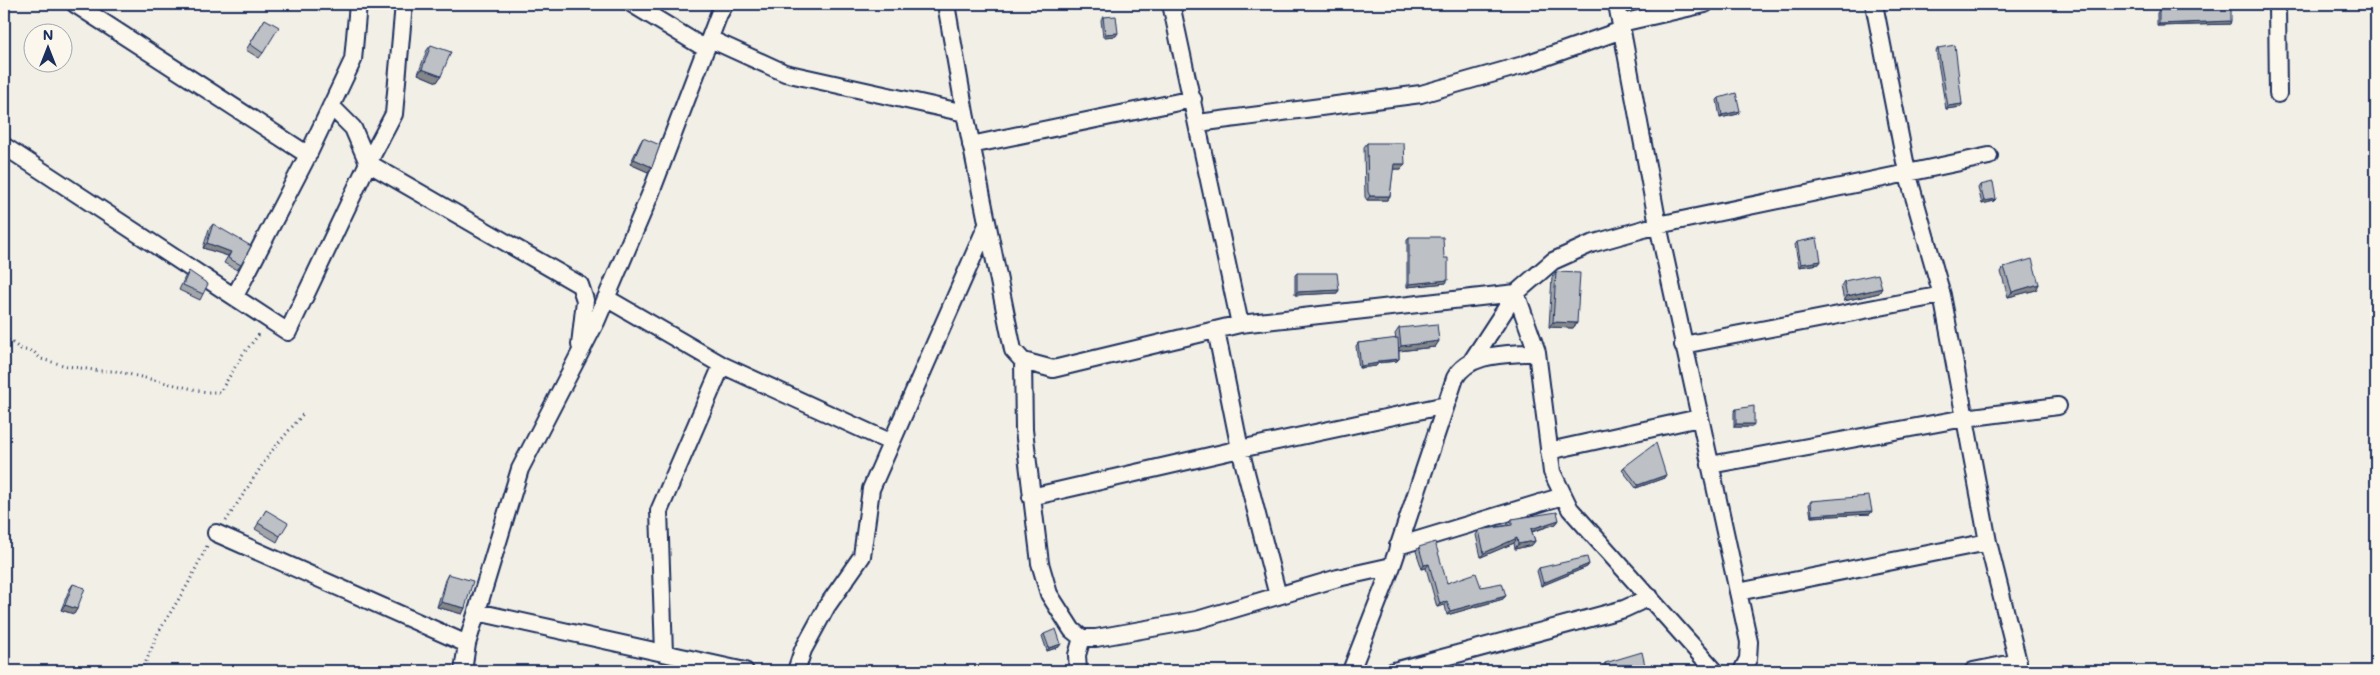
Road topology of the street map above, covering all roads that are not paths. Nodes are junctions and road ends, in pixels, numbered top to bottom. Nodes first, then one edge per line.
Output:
1 (75, 4) edge
2 (358, 4) edge
3 (404, 4) edge
4 (632, 4) edge
5 (726, 4) edge
6 (946, 4) edge
7 (1171, 4) edge
8 (1617, 4) edge
9 (1704, 4) edge
10 (1874, 4) edge
11 (2277, 4) edge
12 (1621, 26) junction
13 (708, 44) junction
14 (2278, 94) dead end
15 (1193, 98) junction
16 (331, 106) junction
17 (964, 112) junction
18 (1198, 123) junction
19 (4, 146) edge
20 (971, 146) junction
21 (308, 155) junction
22 (1989, 156) dead end
23 (368, 163) junction
24 (1907, 172) junction
25 (1658, 224) junction
26 (988, 225) junction
27 (1516, 293) junction
28 (1942, 295) junction
29 (235, 296) junction
30 (606, 298) junction
31 (1240, 324) junction
32 (1216, 330) junction
33 (1683, 345) junction
34 (1536, 352) junction
35 (579, 356) junction
36 (1473, 360) junction
37 (1023, 361) junction
38 (722, 365) junction
39 (1446, 405) junction
40 (2058, 406) dead end
41 (1699, 418) junction
42 (1965, 418) junction
43 (890, 442) junction
44 (1240, 449) junction
45 (1550, 450) junction
46 (1710, 465) junction
47 (1563, 496) junction
48 (1031, 497) junction
49 (216, 534) dead end
50 (1988, 542) junction
51 (1398, 546) junction
52 (1392, 566) junction
53 (1738, 592) junction
54 (1278, 596) junction
55 (1650, 598) junction
56 (477, 612) junction
57 (1082, 638) junction
58 (467, 644) junction
59 (664, 653) junction
60 (463, 671) edge
61 (745, 671) edge
62 (796, 671) edge
63 (1078, 671) edge
64 (1351, 671) edge
65 (1394, 671) edge
66 (1715, 671) edge
67 (1742, 671) edge
68 (1973, 671) edge

1 - 21 street
2 - 16 street
3 - 23 street
4 - 13 street
5 - 13 street
6 - 17 street
7 - 15 street
8 - 12 street
9 - 12 street
10 - 24 street
11 - 14 street
12 - 18 street
12 - 25 street
13 - 17 street
13 - 30 street
15 - 18 street
15 - 20 street
16 - 21 street
16 - 23 street
17 - 20 street
18 - 31 street
19 - 29 street
20 - 26 street
21 - 29 street
22 - 24 street
23 - 29 street
23 - 35 street
24 - 25 street
24 - 28 street
25 - 27 street
25 - 33 street
26 - 37 street
26 - 43 street
27 - 31 street
27 - 34 street
27 - 36 street
28 - 33 street
28 - 42 street
30 - 35 street
30 - 38 street
31 - 32 street
32 - 37 street
32 - 44 street
33 - 41 street
34 - 36 street
34 - 45 street
35 - 56 street
36 - 39 street
37 - 48 street
38 - 43 street
38 - 59 street
39 - 44 street
39 - 51 street
40 - 42 street
41 - 45 street
41 - 46 street
42 - 46 street
42 - 50 street
43 - 62 street
44 - 48 street
44 - 54 street
45 - 47 street
46 - 53 street
47 - 51 street
47 - 55 street
48 - 57 street
49 - 58 street
50 - 53 street
50 - 68 street
51 - 52 street
52 - 54 street
52 - 64 street
53 - 67 street
54 - 57 street
55 - 65 street
55 - 66 street
56 - 58 street
56 - 59 street
57 - 63 street
58 - 60 street
59 - 61 street

